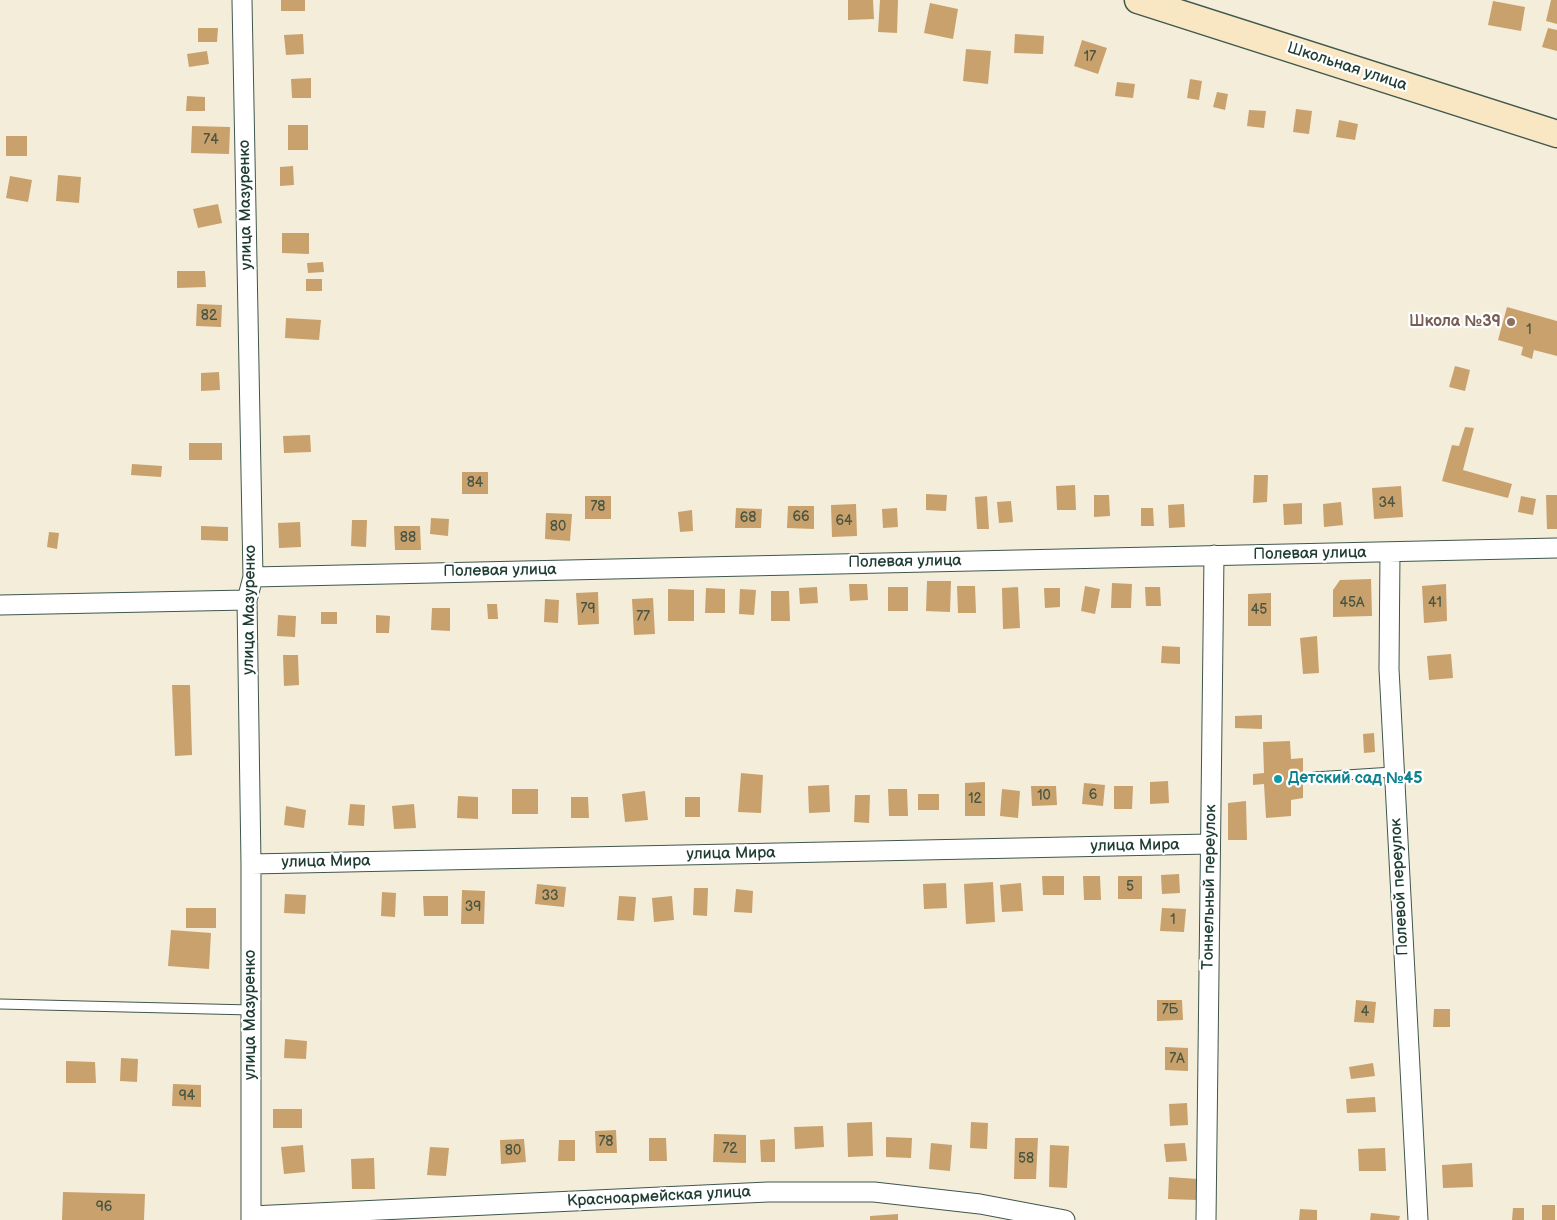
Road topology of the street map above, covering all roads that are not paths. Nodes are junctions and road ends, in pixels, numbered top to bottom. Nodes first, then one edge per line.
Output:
1 (242, 0) edge
2 (1138, 0) edge
3 (1557, 134) edge
4 (1557, 548) edge
5 (1390, 553) junction
6 (1214, 555) junction
7 (253, 577) junction
8 (247, 600) junction
9 (0, 605) edge
10 (1393, 772) junction
11 (1314, 777) dead end
12 (1210, 844) junction
13 (251, 864) junction
14 (0, 1004) edge
15 (251, 1010) junction
16 (981, 1212) edge
17 (251, 1218) edge
18 (1066, 1220) edge
19 (1206, 1220) edge
20 (1418, 1220) edge

1 - 7 street, улица Мазуренко
2 - 3 main road, Школьная улица
4 - 5 street, Полевая улица
5 - 6 street, Полевая улица
5 - 10 street, Полевой переулок
6 - 7 street, Полевая улица
6 - 12 street, Тоннельный переулок
7 - 8 street, улица Мазуренко
8 - 9 street
8 - 13 street, улица Мазуренко
10 - 11 lane
10 - 20 street, Полевой переулок
12 - 13 street, улица Мира
12 - 19 street, Тоннельный переулок
13 - 15 street, улица Мазуренко
14 - 15 lane
15 - 17 street, улица Мазуренко
16 - 17 street, Красноармейская улица
16 - 18 street, Красноармейская улица

